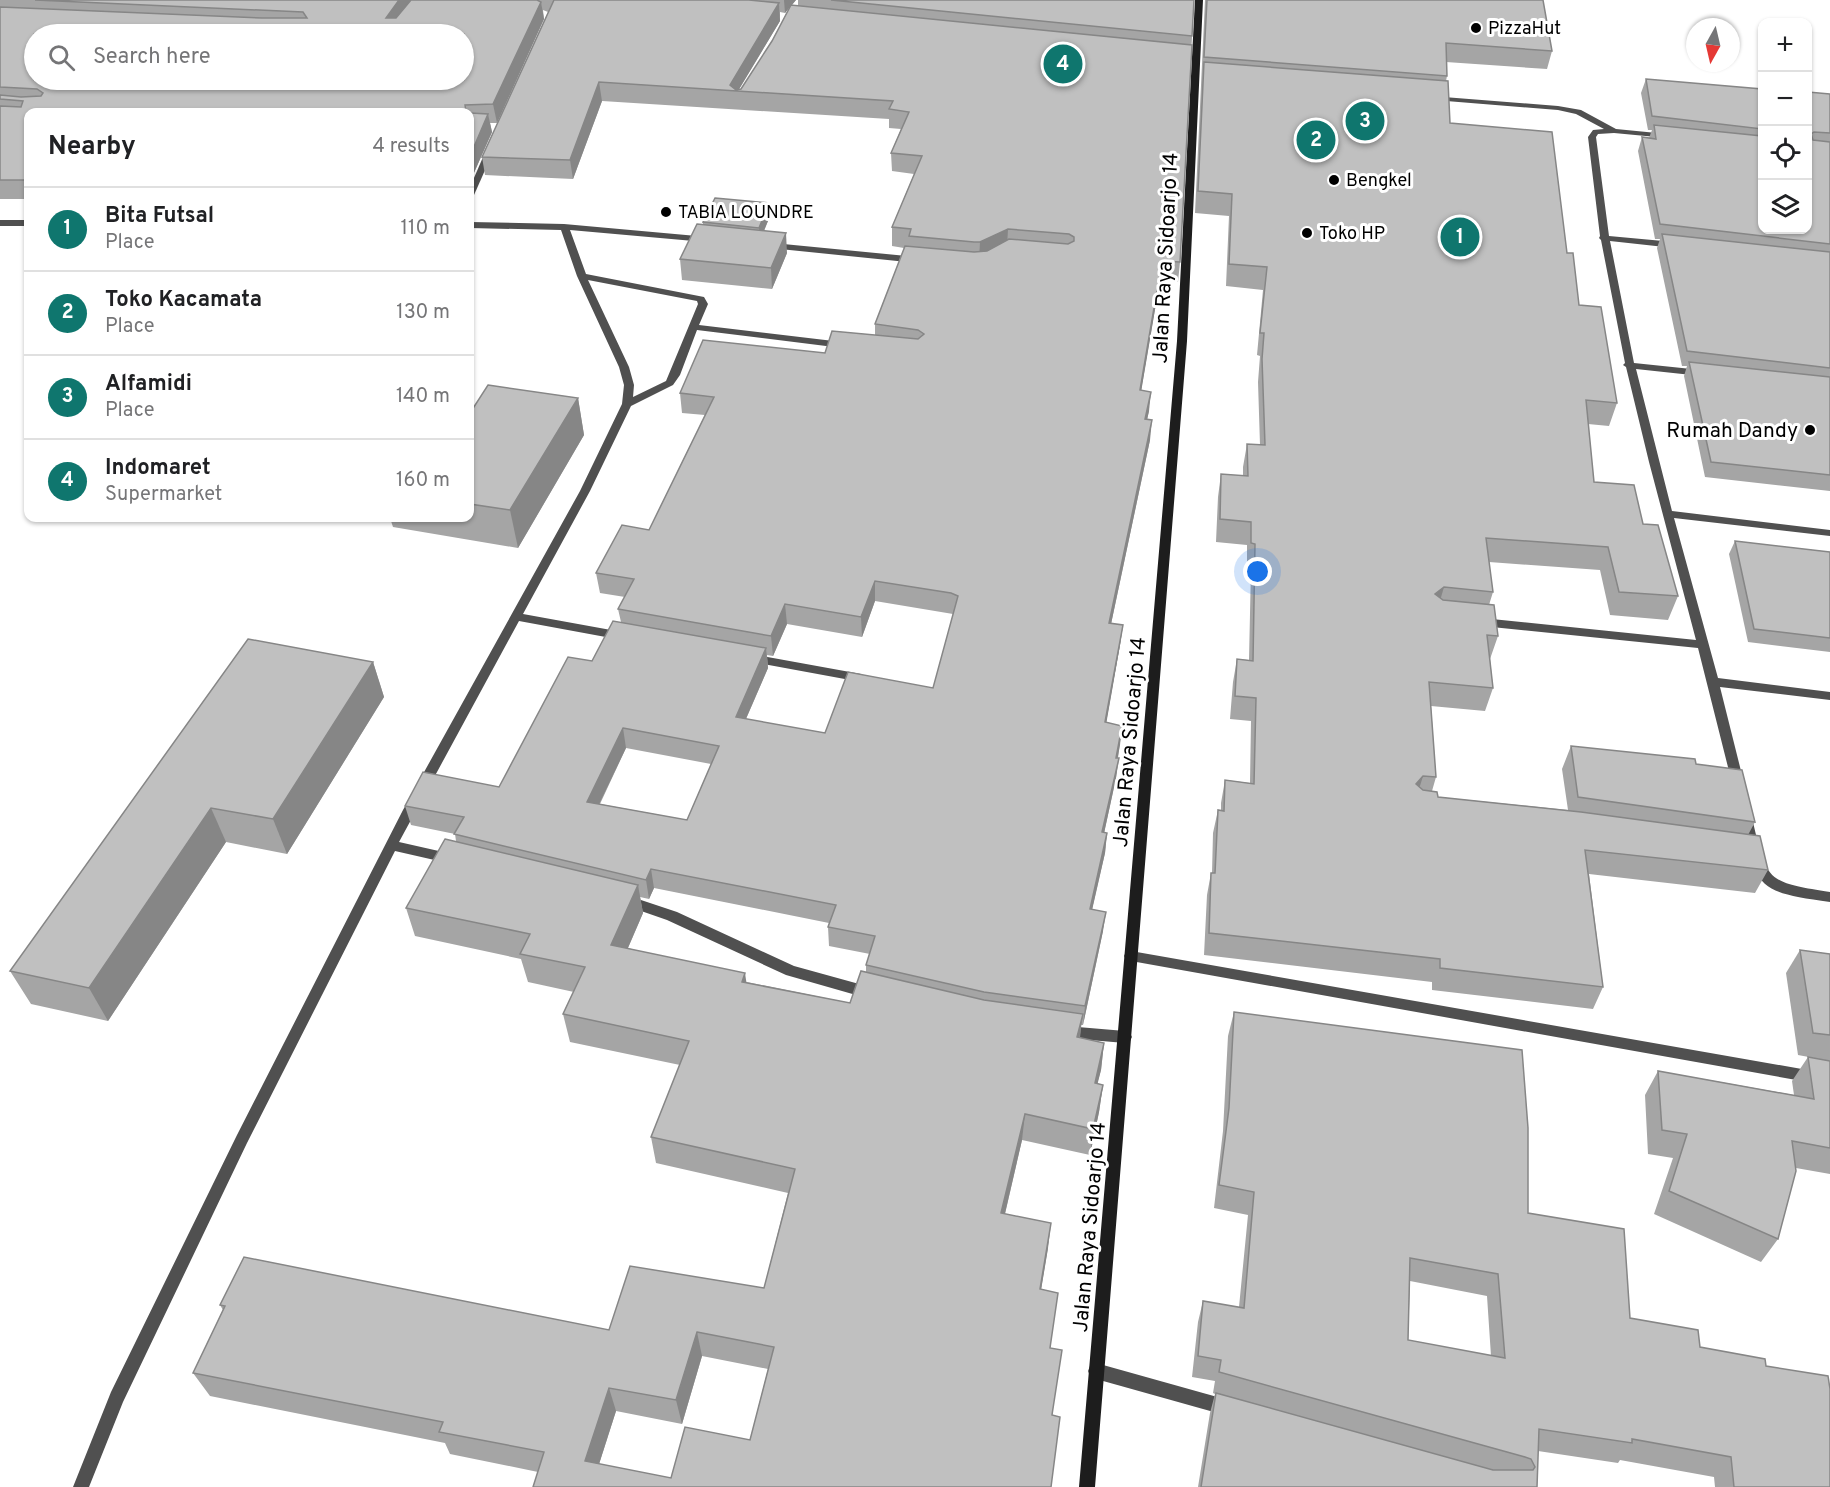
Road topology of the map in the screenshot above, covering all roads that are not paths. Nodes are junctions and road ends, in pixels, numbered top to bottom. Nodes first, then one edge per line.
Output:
1 (1199, 0) edge
2 (1427, 97) edge
3 (1614, 131) junction
4 (1671, 136) edge
5 (496, 137) edge
6 (474, 186) edge
7 (0, 223) edge
8 (24, 223) edge
9 (474, 225) edge
10 (564, 227) junction
11 (1603, 238) junction
12 (712, 240) edge
13 (759, 245) edge
14 (1683, 246) edge
15 (926, 261) edge
16 (582, 276) junction
17 (694, 327) junction
18 (858, 347) edge
19 (1628, 365) junction
20 (1711, 374) edge
21 (627, 404) junction
22 (1668, 514) junction
23 (1830, 533) edge
24 (517, 617) junction
25 (1472, 621) edge
26 (634, 638) edge
27 (1704, 645) junction
28 (741, 657) edge
29 (870, 680) edge
30 (1714, 682) junction
31 (1830, 696) edge
32 (392, 845) junction
33 (460, 861) edge
34 (609, 896) edge
35 (1830, 897) edge
36 (1131, 956) junction
37 (885, 997) edge
38 (1051, 1030) edge
39 (1125, 1037) junction
40 (1830, 1080) edge
41 (1096, 1371) junction
42 (1246, 1413) edge
43 (81, 1487) edge
44 (1087, 1487) edge

1 - 36 main road, Jalan Raya Sidoarjo 14
2 - 3 street
3 - 4 street
3 - 11 street
5 - 6 street
7 - 8 street
9 - 10 street
10 - 12 street
10 - 16 street
11 - 14 street
11 - 19 street
13 - 15 street
16 - 17 street
16 - 21 street
17 - 18 street
17 - 21 street
19 - 20 street
19 - 22 street
21 - 24 street
22 - 23 street
22 - 27 street
24 - 26 street
24 - 32 street
25 - 27 street
27 - 30 street
28 - 29 street
30 - 31 street
30 - 35 street
32 - 33 street
32 - 43 street
34 - 37 street
36 - 39 main road, Jalan Raya Sidoarjo 14
36 - 40 street
38 - 39 street
39 - 41 main road, Jalan Raya Sidoarjo 14
41 - 42 street
41 - 44 main road, Jalan Raya Sidoarjo 14

